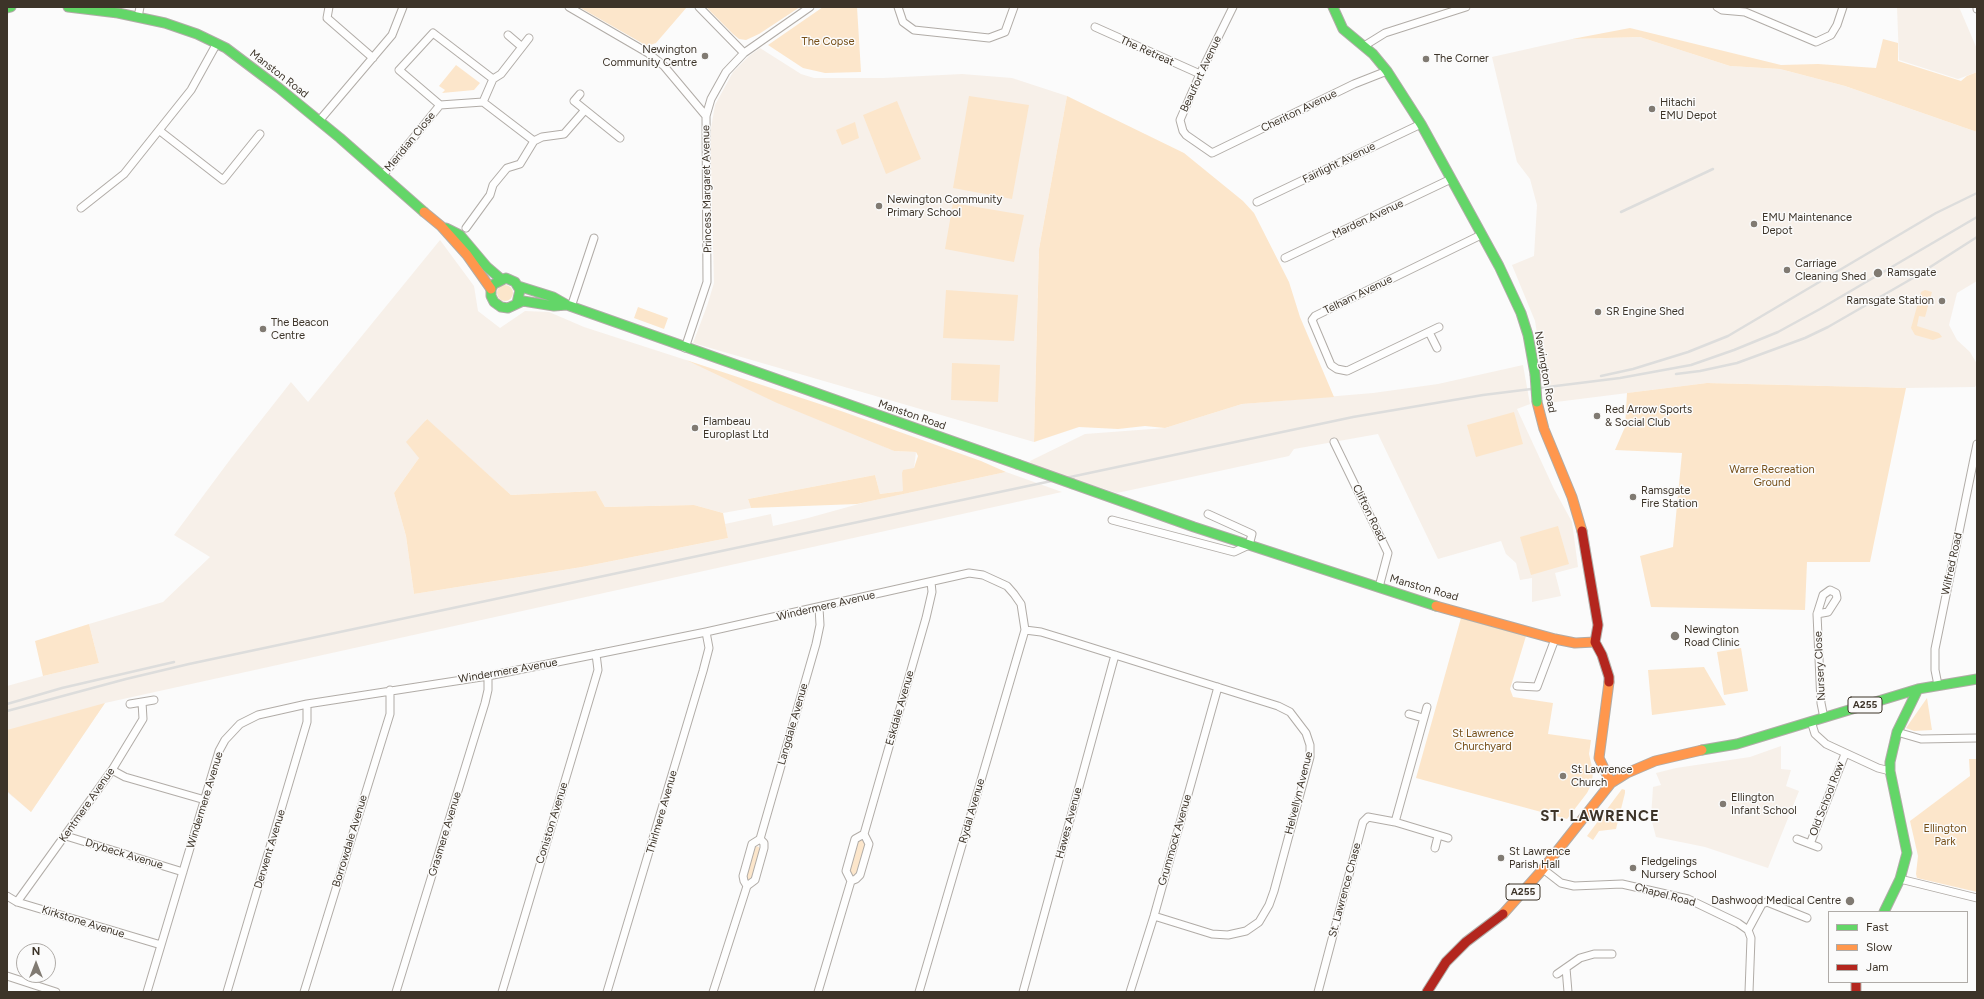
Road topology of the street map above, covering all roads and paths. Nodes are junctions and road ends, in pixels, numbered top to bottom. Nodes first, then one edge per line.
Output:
1 (11, 7) edge
2 (68, 7) edge
3 (140, 7) edge
4 (329, 7) edge
5 (402, 7) edge
6 (569, 7) edge
7 (699, 7) edge
8 (810, 7) edge
9 (898, 7) edge
10 (1014, 7) edge
11 (1233, 7) edge
12 (1332, 7) edge
13 (1466, 7) edge
14 (1717, 7) edge
15 (1843, 7) edge
16 (7, 8) edge
17 (1743, 10) edge
18 (138, 17) junction
19 (1095, 27) dead end
20 (508, 35) dead end
21 (529, 38) dead end
22 (217, 43) junction
23 (1364, 46) junction
24 (522, 47) junction
25 (744, 52) junction
26 (373, 58) junction
27 (1387, 71) junction
28 (1200, 74) junction
29 (494, 79) junction
30 (580, 94) dead end
31 (483, 102) junction
32 (440, 105) junction
33 (585, 110) junction
34 (706, 116) junction
35 (319, 121) junction
36 (1421, 124) junction
37 (160, 131) junction
38 (260, 134) dead end
39 (620, 138) dead end
40 (534, 141) junction
41 (1212, 153) joint
42 (384, 174) junction
43 (1451, 179) junction
44 (1257, 202) dead end
45 (81, 208) dead end
46 (441, 226) junction
47 (466, 228) dead end
48 (1481, 235) junction
49 (594, 238) dead end
50 (1285, 258) dead end
51 (501, 279) junction
52 (518, 286) junction
53 (491, 289) junction
54 (517, 303) junction
55 (569, 306) junction
56 (1439, 327) dead end
57 (1429, 332) junction
58 (685, 348) junction
59 (1437, 348) dead end
60 (1334, 442) dead end
61 (1977, 444) edge
62 (1208, 514) dead end
63 (1112, 520) dead end
64 (1249, 545) junction
65 (931, 582) junction
66 (1379, 587) junction
67 (819, 607) junction
68 (1818, 614) dead end
69 (1025, 630) junction
70 (706, 632) junction
71 (1554, 639) junction
72 (1596, 642) junction
73 (596, 654) junction
74 (1115, 655) junction
75 (488, 676) junction
76 (1977, 679) edge
77 (1938, 685) junction
78 (1517, 686) dead end
79 (1218, 688) junction
80 (390, 690) junction
81 (1918, 690) junction
82 (154, 700) dead end
83 (142, 702) junction
84 (130, 704) dead end
85 (307, 704) junction
86 (1427, 707) dead end
87 (1409, 714) dead end
88 (1423, 718) junction
89 (1824, 718) junction
90 (1811, 721) junction
91 (1897, 732) junction
92 (1977, 738) edge
93 (1845, 754) junction
94 (112, 770) junction
95 (1890, 771) junction
96 (1611, 783) junction
97 (205, 800) junction
98 (1395, 822) junction
99 (864, 834) junction
100 (66, 836) junction
101 (1438, 836) junction
102 (1448, 838) dead end
103 (760, 839) junction
104 (1797, 839) dead end
105 (1810, 844) junction
106 (1818, 847) dead end
107 (1435, 848) dead end
108 (1543, 869) junction
109 (183, 872) junction
110 (1900, 879) junction
111 (851, 880) junction
112 (747, 886) junction
113 (7, 896) edge
114 (1977, 898) edge
115 (17, 902) junction
116 (1884, 911) edge
117 (1154, 916) junction
118 (1807, 918) dead end
119 (1748, 930) junction
120 (161, 945) junction
121 (1612, 954) dead end
122 (1566, 968) junction
123 (1557, 974) dead end
124 (7, 976) edge
125 (56, 992) edge
126 (147, 992) edge
127 (227, 992) edge
128 (304, 992) edge
129 (396, 992) edge
130 (502, 992) edge
131 (607, 992) edge
132 (713, 992) edge
133 (818, 992) edge
134 (919, 992) edge
135 (1023, 992) edge
136 (1130, 992) edge
137 (1318, 992) edge
138 (1427, 992) edge
139 (1568, 992) edge
140 (1749, 992) edge

1 - 16 main road
2 - 18 main road, Manston Road
3 - 18 street
4 - 26 street
5 - 26 street
6 - 34 street
7 - 25 street
8 - 25 street, Princess Margaret Avenue
9 - 10 street
11 - 28 street, Beaufort Avenue
12 - 23 main road, Newington Road
13 - 23 street
14 - 17 street
15 - 17 street
18 - 22 main road, Manston Road
19 - 28 street, The Retreat
20 - 24 street
21 - 24 street
22 - 35 main road, Manston Road
22 - 37 street
23 - 27 main road, Newington Road
24 - 29 street
25 - 34 street, Princess Margaret Avenue
26 - 35 street
27 - 36 main road, Newington Road
27 - 41 street, Cheriton Avenue
28 - 41 street, Beaufort Avenue
29 - 31 street
29 - 32 street
30 - 33 street
31 - 32 street, Meridian Close
31 - 40 street
32 - 42 street, Meridian Close
33 - 39 street
33 - 40 street
34 - 58 street, Princess Margaret Avenue
35 - 42 main road, Manston Road
36 - 43 main road, Newington Road
36 - 44 street, Fairlight Avenue
37 - 38 street
37 - 45 street
40 - 47 street
42 - 46 main road, Manston Road
43 - 48 main road, Newington Road
43 - 50 street, Marden Avenue
46 - 51 main road, Manston Road
46 - 53 main road, Manston Road
48 - 57 street, Telham Avenue
48 - 72 main road, Newington Road, bridge
49 - 55 street
51 - 52 main road, Manston Road
51 - 53 main road
52 - 54 main road
52 - 55 main road, Manston Road
53 - 54 main road, Manston Road
54 - 55 main road, Manston Road
55 - 58 main road, Manston Road
56 - 57 street, Telham Avenue
57 - 59 street
58 - 64 main road, Manston Road, bridge
60 - 66 street, Clifton Road
61 - 77 street, Wilfred Road
62 - 64 street
63 - 64 street
64 - 66 main road, Manston Road
65 - 67 street, Windermere Avenue
65 - 69 street, Windermere Avenue
65 - 99 street, Eskdale Avenue
66 - 71 main road, Manston Road
67 - 70 street, Windermere Avenue
67 - 103 street, Langdale Avenue
68 - 89 street, Nursery Close
69 - 74 street, Helvellyn Avenue
69 - 134 street, Rydal Avenue
70 - 73 street, Windermere Avenue
70 - 131 street, Thirlmere Avenue
71 - 72 main road, Manston Road
71 - 78 street
72 - 96 main road, Newington Road
73 - 75 street, Windermere Avenue
73 - 130 street, Coniston Avenue
74 - 79 street, Helvellyn Avenue
74 - 135 street, Hawes Avenue
75 - 80 street, Windermere Avenue
75 - 129 street, Grasmere Avenue
76 - 77 main road, A255
77 - 81 main road, A255
79 - 117 street, Grummock Avenue
79 - 117 street, Helvellyn Avenue
80 - 85 street, Windermere Avenue
80 - 128 street, Borrowdale Avenue
81 - 89 main road, A255
81 - 91 main road
82 - 83 street
83 - 84 street
83 - 94 street, Kentmere Avenue
85 - 97 street, Windermere Avenue
85 - 127 street, Derwent Avenue
86 - 88 street
87 - 88 street
88 - 98 street
89 - 90 main road, A255
90 - 93 street
90 - 96 main road, A255
91 - 92 street
91 - 95 main road
93 - 95 street
93 - 105 street, Old School Row
94 - 97 street
94 - 100 street, Kentmere Avenue
95 - 110 main road
96 - 108 main road, A255
97 - 109 street, Windermere Avenue
98 - 101 street, St. Lawrence Chase
98 - 137 street, St. Lawrence Chase
99 - 111 street, Eskdale Avenue
99 - 111 street, Eskdale Avenue
100 - 109 street, Drybeck Avenue
100 - 115 street, Kentmere Avenue
101 - 102 street, St. Lawrence Chase
101 - 107 street
103 - 112 street, Langdale Avenue
103 - 112 street, Langdale Avenue
104 - 105 street, Old School Row
105 - 106 street, Old School Row
108 - 119 street, Chapel Road
108 - 138 main road, A255
109 - 120 street, Windermere Avenue
110 - 114 street
110 - 116 main road
111 - 133 street, Eskdale Avenue
112 - 132 street, Langdale Avenue
113 - 115 street, Kirkstone Avenue
115 - 120 street, Kirkstone Avenue
117 - 136 street, Grummock Avenue
118 - 119 street
119 - 140 street
120 - 126 street, Windermere Avenue
121 - 122 street
122 - 123 street
122 - 139 street
124 - 125 street

